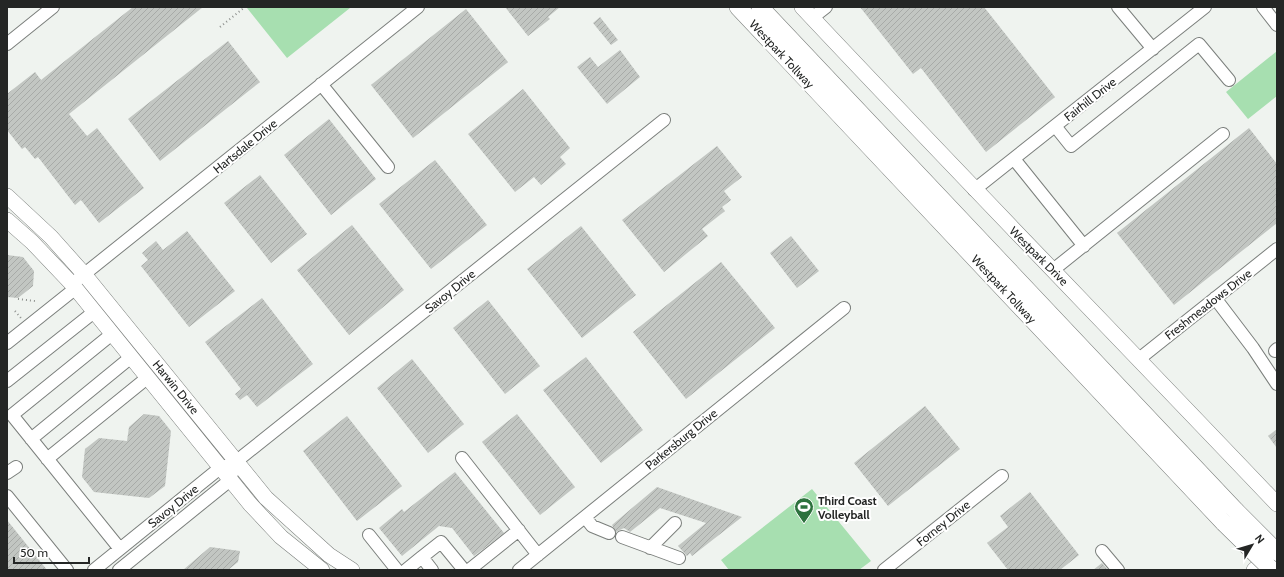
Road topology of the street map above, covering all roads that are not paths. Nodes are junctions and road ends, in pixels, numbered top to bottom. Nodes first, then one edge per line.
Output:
1 (53, 7) edge
2 (418, 7) edge
3 (738, 7) edge
4 (760, 7) edge
5 (802, 7) edge
6 (826, 7) edge
7 (1118, 7) edge
8 (1205, 7) edge
9 (1263, 7) edge
10 (812, 18) junction
11 (1277, 25) edge
12 (7, 44) edge
13 (1153, 49) junction
14 (1229, 80) dead end
15 (322, 84) junction
16 (664, 120) dead end
17 (1055, 126) junction
18 (1223, 134) dead end
19 (1014, 159) junction
20 (388, 167) dead end
21 (974, 190) junction
22 (7, 196) edge
23 (7, 220) edge
24 (1084, 246) junction
25 (1277, 249) edge
26 (1053, 270) junction
27 (84, 274) junction
28 (74, 286) junction
29 (1215, 298) junction
30 (844, 308) dead end
31 (94, 312) junction
32 (112, 334) junction
33 (7, 343) edge
34 (130, 358) junction
35 (1139, 359) junction
36 (161, 368) junction
37 (147, 378) junction
38 (7, 381) edge
39 (1277, 384) edge
40 (31, 439) junction
41 (462, 458) dead end
42 (47, 459) junction
43 (236, 462) junction
44 (220, 468) junction
45 (1002, 476) dead end
46 (229, 480) junction
47 (7, 496) edge
48 (1277, 504) edge
49 (585, 517) junction
50 (1230, 517) junction
51 (675, 523) dead end
52 (519, 530) junction
53 (609, 533) dead end
54 (369, 535) dead end
55 (622, 537) dead end
56 (650, 548) junction
57 (120, 549) junction
58 (1102, 551) dead end
59 (1277, 552) edge
60 (329, 555) junction
61 (538, 555) junction
62 (422, 557) junction
63 (678, 558) dead end
64 (67, 570) edge
65 (94, 570) edge
66 (119, 570) edge
67 (323, 570) edge
68 (352, 570) edge
69 (397, 570) edge
70 (406, 570) edge
71 (432, 570) edge
72 (464, 570) edge
73 (469, 570) edge
74 (519, 570) edge
75 (884, 570) edge
76 (1118, 570) edge
77 (1254, 570) edge
78 (1272, 570) edge

1 - 12 street
2 - 15 street, Hartsdale Drive
3 - 50 highway, Westpark Tollway
4 - 50 highway, Westpark Tollway
5 - 10 main road, Westpark Drive
6 - 10 street
7 - 13 street
8 - 13 street, Fairhill Drive
9 - 11 street
10 - 21 main road, Westpark Drive
13 - 17 street, Fairhill Drive
14 - 17 street
15 - 20 street
15 - 27 street, Hartsdale Drive
16 - 43 street, Savoy Drive
17 - 19 street, Fairhill Drive
18 - 24 street
19 - 21 street, Fairhill Drive
19 - 24 street
21 - 26 main road, Westpark Drive
22 - 27 main road, Harwin Drive
23 - 28 main road, Harwin Drive
24 - 26 street
25 - 29 street, Freshmeadows Drive
26 - 35 main road, Westpark Drive
27 - 28 street, Hartsdale Drive
27 - 36 main road, Harwin Drive
28 - 31 main road, Harwin Drive
28 - 33 street, Hartsdale Drive
29 - 35 street, Freshmeadows Drive
29 - 39 street
30 - 49 street, Parkersburg Drive
31 - 32 main road, Harwin Drive
31 - 38 street
32 - 34 main road, Harwin Drive
32 - 40 street
34 - 37 main road, Harwin Drive
34 - 40 street
35 - 48 main road, Westpark Drive
36 - 37 main road
36 - 43 main road, Harwin Drive
37 - 42 street
37 - 44 main road, Harwin Drive
40 - 42 street
41 - 52 street
42 - 57 street
43 - 44 street, Savoy Drive
43 - 46 street, Savoy Drive
43 - 60 main road, Harwin Drive
44 - 46 main road, Harwin Drive
44 - 57 street, Savoy Drive
45 - 75 street, Forney Drive
46 - 66 street, Savoy Drive
46 - 67 main road, Harwin Drive
47 - 64 street
49 - 53 street
49 - 61 street, Parkersburg Drive
50 - 59 highway, Westpark Tollway, bridge
50 - 78 highway, Westpark Tollway, bridge
51 - 56 street
52 - 61 street
52 - 73 street
54 - 69 street
55 - 56 street
56 - 63 street
57 - 65 street, Savoy Drive
58 - 76 street
59 - 77 main road
60 - 67 main road
60 - 68 main road, Harwin Drive
61 - 74 street, Parkersburg Drive
62 - 70 street
62 - 71 street
62 - 72 street

